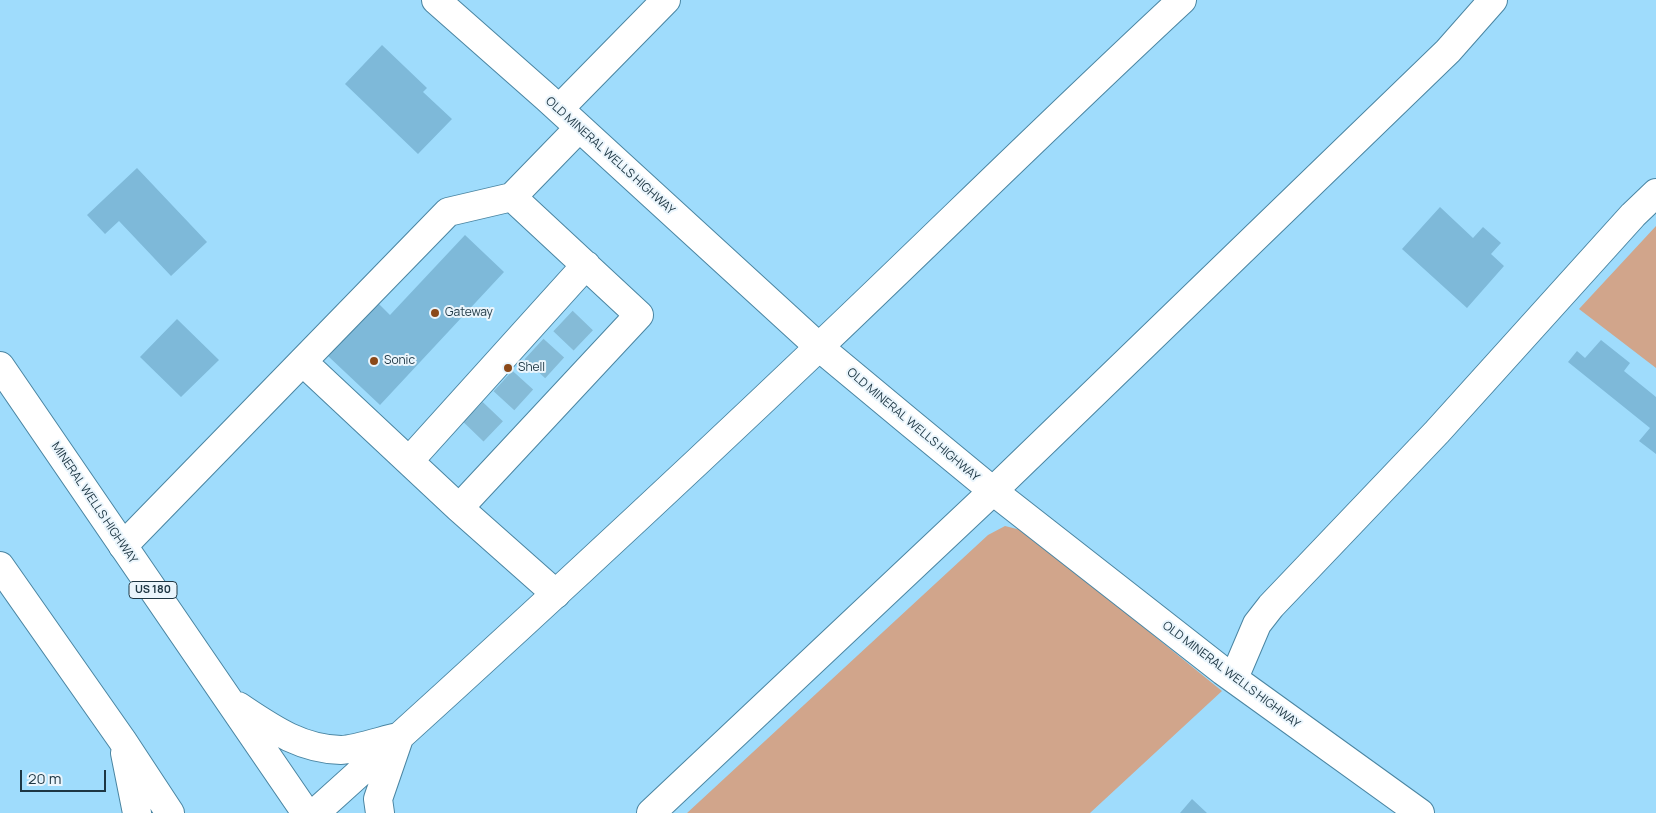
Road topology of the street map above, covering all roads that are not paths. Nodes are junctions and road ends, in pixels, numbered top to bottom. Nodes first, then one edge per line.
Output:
1 (436, 0) edge
2 (666, 0) edge
3 (1182, 0) edge
4 (1493, 0) edge
5 (559, 110) junction
6 (579, 128) junction
7 (1656, 192) edge
8 (512, 197) junction
9 (586, 265) junction
10 (820, 347) junction
11 (303, 362) junction
12 (0, 366) edge
13 (409, 461) junction
14 (994, 492) junction
15 (459, 508) junction
16 (123, 546) junction
17 (0, 566) edge
18 (556, 594) junction
19 (1234, 678) junction
20 (228, 699) junction
21 (400, 737) junction
22 (122, 740) junction
23 (137, 813) edge
24 (170, 813) edge
25 (306, 813) edge
26 (314, 813) edge
27 (380, 813) edge
28 (651, 813) edge
29 (1420, 813) edge

1 - 5 main road, OLD MINERAL WELLS HIGHWAY
2 - 5 main road
3 - 10 main road
4 - 14 main road
5 - 6 main road, OLD MINERAL WELLS HIGHWAY
6 - 8 main road
6 - 10 main road, OLD MINERAL WELLS HIGHWAY
7 - 19 main road
8 - 9 main road
8 - 11 main road
9 - 13 main road
9 - 15 main road
10 - 14 main road, OLD MINERAL WELLS HIGHWAY
10 - 18 main road
11 - 13 main road
11 - 16 main road
12 - 16 main road, MINERAL WELLS HIGHWAY / US 180
13 - 15 main road
14 - 19 main road, OLD MINERAL WELLS HIGHWAY
14 - 28 main road
15 - 18 main road
16 - 20 main road, MINERAL WELLS HIGHWAY / US 180
17 - 22 main road
18 - 21 main road
19 - 29 main road, OLD MINERAL WELLS HIGHWAY
20 - 21 main road
20 - 25 main road, MINERAL WELLS HIGHWAY / US 180
21 - 26 main road
21 - 27 main road
22 - 23 main road
22 - 24 main road

